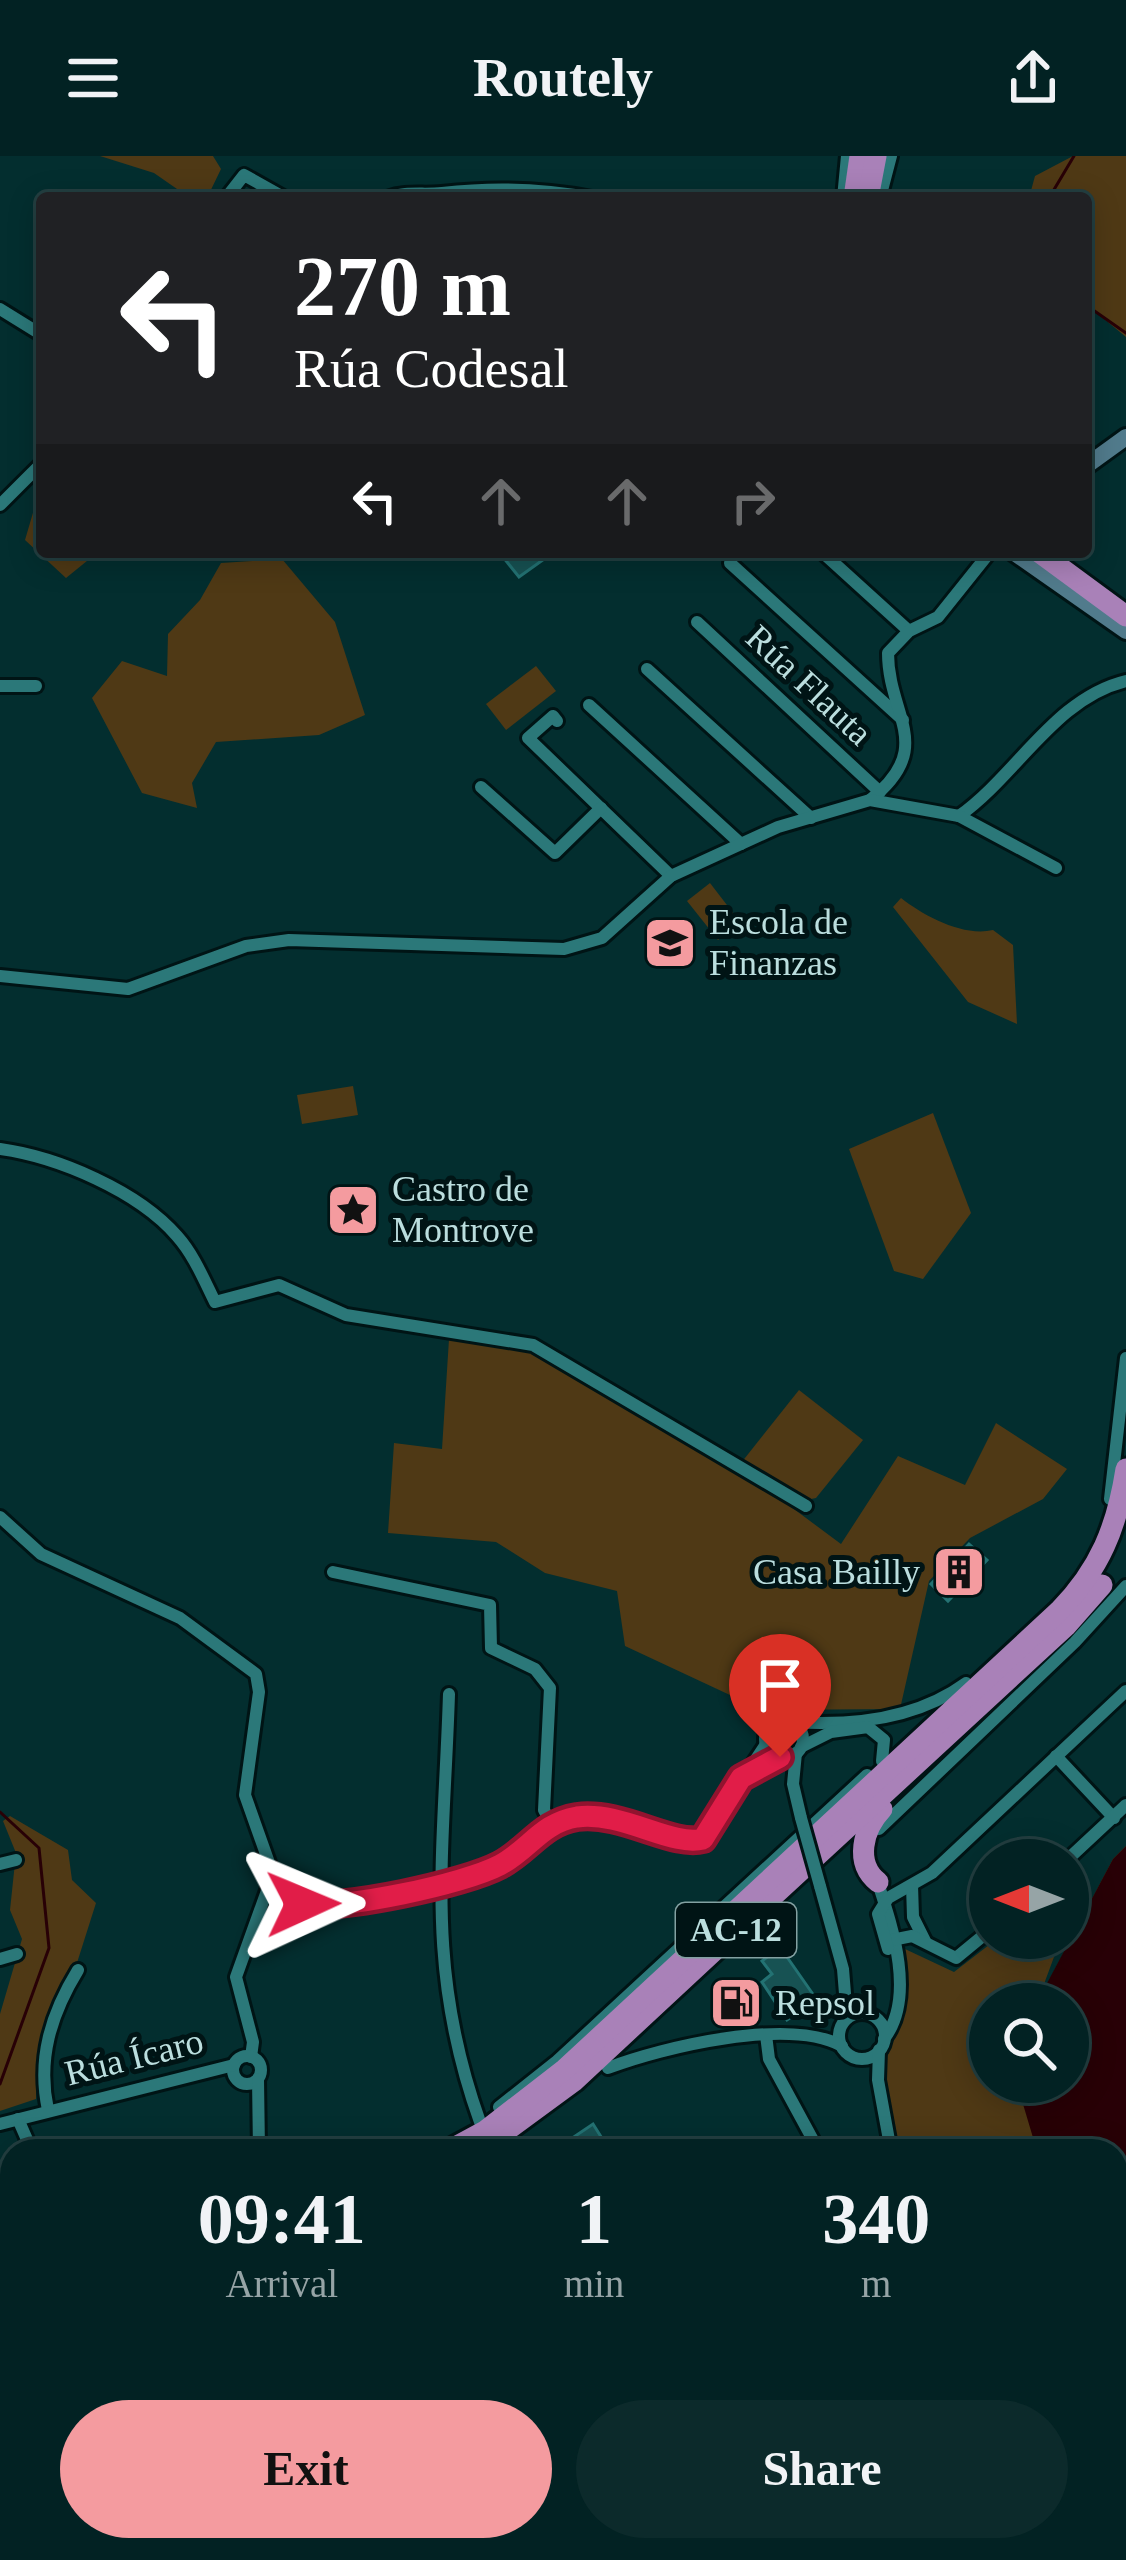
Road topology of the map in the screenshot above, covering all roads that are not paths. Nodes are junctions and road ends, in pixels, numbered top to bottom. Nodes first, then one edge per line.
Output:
1 (847, 156) edge
2 (860, 156) edge
3 (876, 156) edge
4 (892, 156) edge
5 (231, 192) edge
6 (274, 192) edge
7 (455, 192) edge
8 (541, 192) edge
9 (844, 192) edge
10 (867, 192) edge
11 (869, 192) edge
12 (871, 192) edge
13 (0, 309) edge
14 (36, 331) edge
15 (1126, 437) edge
16 (1092, 462) edge
17 (36, 469) edge
18 (0, 505) edge
19 (829, 558) edge
20 (983, 558) edge
21 (1022, 558) edge
22 (1048, 558) edge
23 (1064, 558) edge
24 (730, 563) dead end
25 (1126, 604) edge
26 (1126, 616) edge
27 (697, 622) dead end
28 (909, 631) junction
29 (1126, 631) edge
30 (647, 669) dead end
31 (1126, 681) edge
32 (0, 686) edge
33 (36, 686) dead end
34 (589, 705) dead end
35 (557, 721) dead end
36 (906, 723) junction
37 (481, 787) dead end
38 (875, 796) junction
39 (601, 808) junction
40 (959, 816) junction
41 (811, 818) junction
42 (741, 844) junction
43 (1056, 868) dead end
44 (671, 876) junction
45 (0, 976) edge
46 (0, 1150) edge
47 (1126, 1358) edge
48 (1126, 1469) edge
49 (806, 1506) dead end
50 (0, 1517) edge
51 (1126, 1535) edge
52 (333, 1572) dead end
53 (1126, 1586) edge
54 (966, 1683) junction
55 (1126, 1691) edge
56 (449, 1694) dead end
57 (982, 1704) junction
58 (792, 1722) junction
59 (798, 1750) junction
60 (774, 1754) junction
61 (1056, 1756) junction
62 (882, 1761) junction
63 (794, 1794) junction
64 (1126, 1805) edge
65 (1114, 1818) junction
66 (552, 1825) junction
67 (1089, 1840) edge
68 (16, 1860) dead end
69 (0, 1864) edge
70 (439, 1882) junction
71 (912, 1885) junction
72 (881, 1892) junction
73 (268, 1895) junction
74 (892, 1940) junction
75 (926, 1942) junction
76 (969, 1947) edge
77 (17, 1954) dead end
78 (0, 1959) edge
79 (843, 1969) junction
80 (78, 1970) dead end
81 (897, 1972) junction
82 (899, 1995) junction
83 (870, 2015) junction
84 (845, 2021) junction
85 (807, 2033) junction
86 (766, 2035) junction
87 (882, 2044) junction
88 (847, 2051) junction
89 (251, 2057) junction
90 (234, 2065) junction
91 (608, 2068) joint
92 (252, 2082) junction
93 (880, 2093) junction
94 (48, 2110) junction
95 (18, 2119) junction
96 (480, 2122) junction
97 (0, 2124) edge
98 (27, 2139) edge
99 (259, 2139) edge
100 (452, 2139) edge
101 (470, 2139) edge
102 (494, 2139) edge
103 (504, 2139) edge
104 (812, 2139) edge
105 (889, 2139) edge

1 - 9 street
2 - 10 highway
3 - 11 highway
4 - 12 street
5 - 6 street
7 - 8 street
13 - 14 street
15 - 16 main road
17 - 18 street
19 - 28 street
20 - 28 street
21 - 29 main road
22 - 26 highway
23 - 25 main road
24 - 36 street
27 - 38 street, Rúa Flauta
28 - 36 street
30 - 41 street
31 - 40 street
32 - 33 street
34 - 42 street
35 - 39 street
36 - 38 street
37 - 39 street
38 - 40 street
38 - 41 street
39 - 44 street
40 - 43 street
41 - 42 street
42 - 44 street
44 - 45 street
46 - 49 street
47 - 54 street
48 - 101 highway, AC-12
50 - 73 street
51 - 57 highway, AC-12
52 - 66 street
53 - 72 street
54 - 58 street
54 - 62 street
55 - 61 street
56 - 70 street
57 - 72 highway
57 - 102 highway, AC-12
58 - 59 street
58 - 60 street
59 - 60 street
59 - 62 street
59 - 63 street
60 - 63 street
60 - 66 street
61 - 65 street
61 - 71 street
62 - 96 street
63 - 79 street, bridge
64 - 65 street
65 - 67 street
66 - 70 street
68 - 69 street
70 - 73 street
70 - 96 street
71 - 72 street
71 - 75 street
72 - 74 street
72 - 81 street
73 - 89 street
74 - 75 street
74 - 81 street
75 - 76 street
77 - 78 street
79 - 83 street
79 - 84 street
80 - 94 street, Rúa Ícaro
81 - 82 street
82 - 83 street
82 - 87 street
83 - 84 street
83 - 87 street
84 - 85 street
84 - 88 street
85 - 86 street
85 - 88 street
86 - 91 street
86 - 104 street
87 - 88 street
87 - 93 street
88 - 93 street
89 - 90 street, Rúa Ícaro
89 - 92 street
90 - 92 street
90 - 94 street, Rúa Ícaro
91 - 103 highway
92 - 99 street
93 - 105 street
94 - 95 street, Rúa Ícaro
95 - 97 street, Rúa Ícaro
95 - 98 street
96 - 100 street

